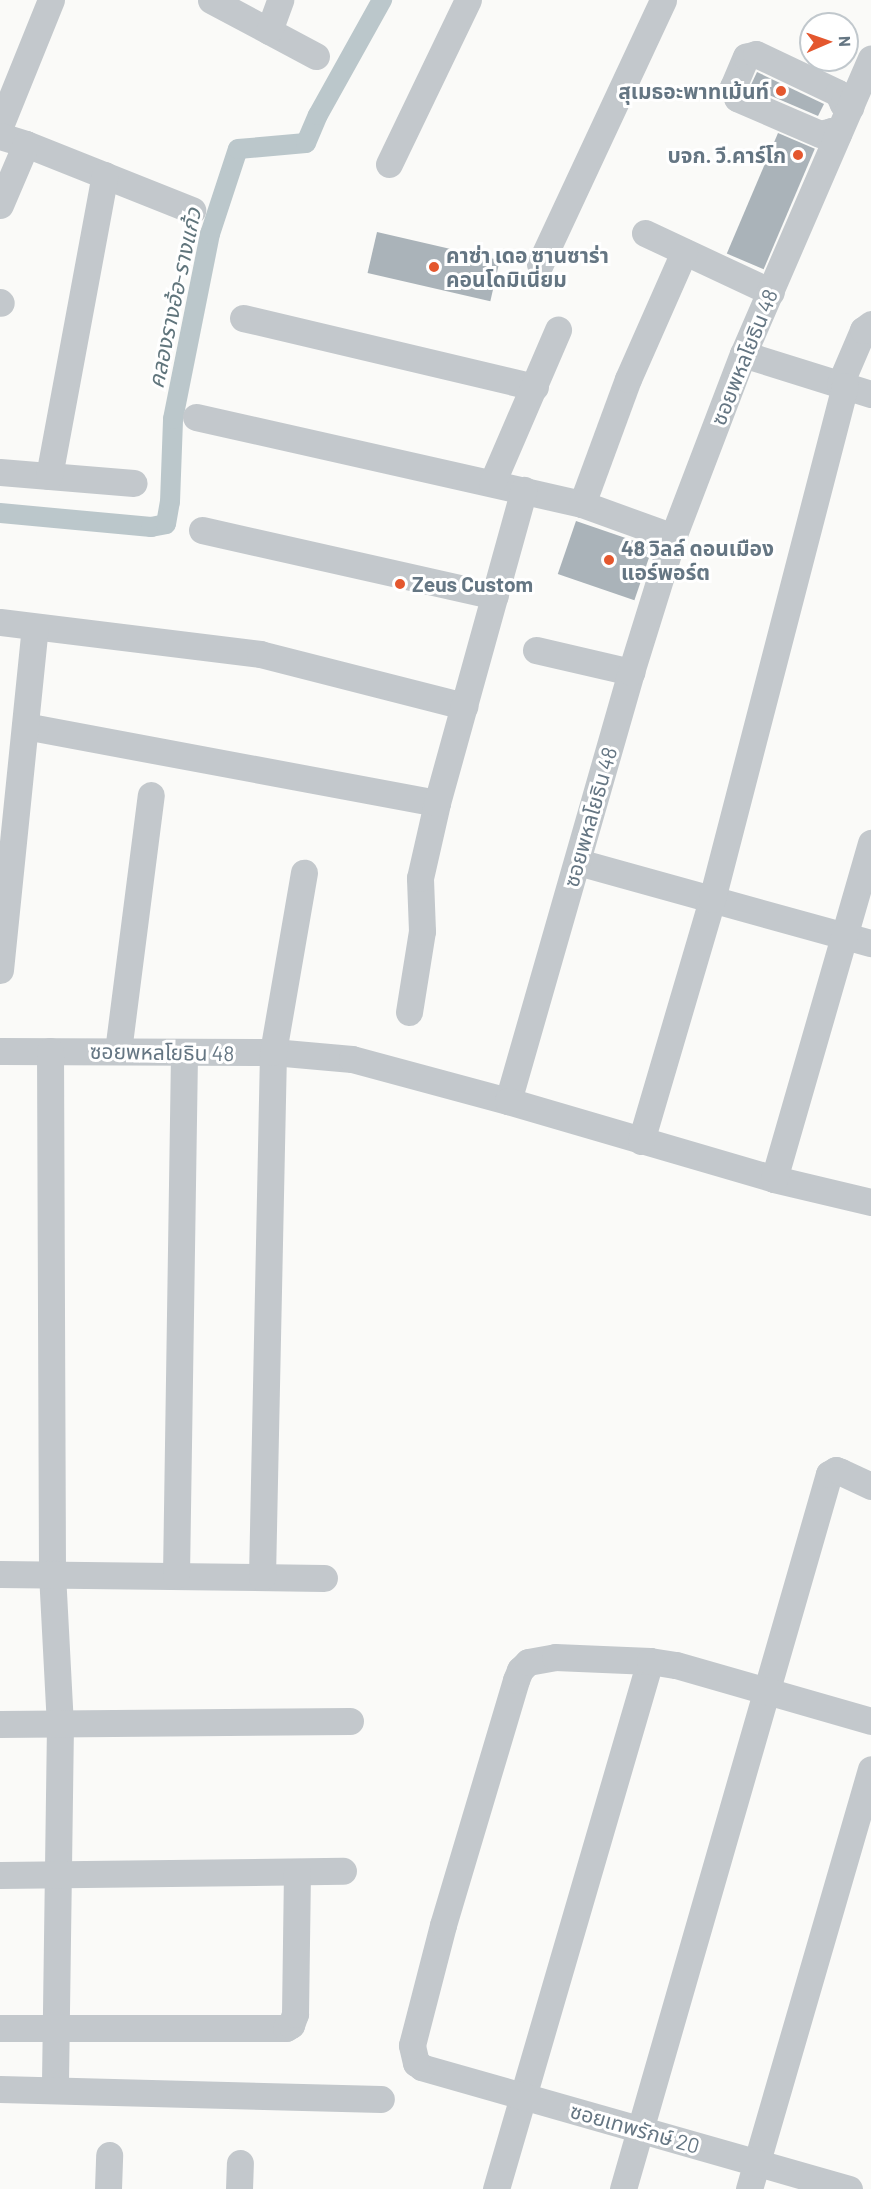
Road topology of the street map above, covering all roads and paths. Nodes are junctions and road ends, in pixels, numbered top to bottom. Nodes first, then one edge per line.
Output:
1 (51, 0) edge
2 (211, 0) edge
3 (280, 0) edge
4 (468, 0) edge
5 (663, 0) edge
6 (269, 31) junction
7 (316, 56) dead end
8 (871, 58) edge
9 (850, 107) junction
10 (0, 126) edge
11 (838, 134) junction
12 (0, 136) edge
13 (26, 144) junction
14 (389, 164) dead end
15 (105, 175) junction
16 (0, 205) edge
17 (192, 210) dead end
18 (645, 233) dead end
19 (684, 252) junction
20 (540, 264) dead end
21 (771, 292) junction
22 (243, 318) dead end
23 (871, 324) edge
24 (558, 330) dead end
25 (743, 354) junction
26 (842, 385) junction
27 (535, 387) junction
28 (871, 394) edge
29 (196, 417) dead end
30 (0, 472) edge
31 (49, 476) junction
32 (134, 483) dead end
33 (492, 483) junction
34 (524, 490) junction
35 (582, 504) junction
36 (202, 530) dead end
37 (673, 537) junction
38 (495, 596) junction
39 (0, 622) edge
40 (35, 628) junction
41 (536, 650) dead end
42 (631, 672) junction
43 (464, 706) junction
44 (25, 726) junction
45 (10, 766) edge
46 (151, 795) dead end
47 (437, 803) junction
48 (871, 843) edge
49 (578, 862) junction
50 (304, 873) dead end
51 (712, 899) junction
52 (4, 912) edge
53 (845, 936) junction
54 (871, 943) edge
55 (0, 970) edge
56 (409, 1012) dead end
57 (0, 1051) edge
58 (50, 1051) junction
59 (118, 1051) junction
60 (273, 1052) junction
61 (184, 1054) junction
62 (508, 1101) junction
63 (641, 1141) junction
64 (774, 1179) junction
65 (871, 1202) edge
66 (871, 1486) edge
67 (52, 1573) junction
68 (0, 1575) edge
69 (176, 1575) junction
70 (262, 1577) junction
71 (324, 1578) dead end
72 (650, 1661) junction
73 (768, 1691) junction
74 (350, 1721) dead end
75 (871, 1721) edge
76 (0, 1724) edge
77 (60, 1724) junction
78 (871, 1769) edge
79 (343, 1871) dead end
80 (297, 1872) junction
81 (59, 1873) junction
82 (0, 1875) edge
83 (0, 2028) edge
84 (54, 2028) junction
85 (0, 2089) edge
86 (55, 2090) junction
87 (522, 2095) junction
88 (381, 2099) dead end
89 (640, 2130) junction
90 (109, 2155) dead end
91 (757, 2163) junction
92 (108, 2189) edge
93 (496, 2189) edge
94 (623, 2189) edge
95 (749, 2189) edge
96 (849, 2189) edge

1 - 10 street
2 - 6 street
3 - 6 street
4 - 14 street
5 - 20 street
6 - 7 street
8 - 9 street, ซอยพหลโยธิน 48
9 - 11 street, ซอยพหลโยธิน 48
9 - 11 street
11 - 21 street, ซอยพหลโยธิน 48
12 - 13 street
13 - 15 street
13 - 16 street
15 - 17 street
15 - 31 street
18 - 19 street
19 - 21 street
19 - 35 street
21 - 25 street, ซอยพหลโยธิน 48
22 - 27 street
23 - 26 street
24 - 27 street
25 - 26 street
25 - 37 street, ซอยพหลโยธิน 48
26 - 28 street
26 - 51 street
27 - 33 street
29 - 33 street
30 - 31 street
31 - 32 street
33 - 34 street
34 - 35 street
34 - 38 street
35 - 37 street
36 - 38 street
37 - 42 street, ซอยพหลโยธิน 48
38 - 43 street
39 - 40 street
40 - 43 street
40 - 44 street
41 - 42 street
42 - 49 street, ซอยพหลโยธิน 48
43 - 47 street
44 - 45 street
44 - 47 street
45 - 52 street
46 - 59 street
47 - 56 street
48 - 53 street
49 - 51 street
49 - 62 street, ซอยพหลโยธิน 48
50 - 60 street
51 - 53 street
51 - 63 street
52 - 55 street
53 - 54 street
53 - 64 street
57 - 58 street, ซอยพหลโยธิน 48
58 - 59 street, ซอยพหลโยธิน 48
58 - 67 street
59 - 61 street, ซอยพหลโยธิน 48
60 - 61 street, ซอยพหลโยธิน 48
60 - 62 street, ซอยพหลโยธิน 48
60 - 70 street
61 - 69 street
62 - 63 street
63 - 64 street
64 - 65 street
66 - 73 street
67 - 68 street
67 - 69 street
67 - 77 street
69 - 70 street
70 - 71 street
72 - 73 street
72 - 87 street
72 - 87 street, ซอยเทพรักษ์ 20
73 - 75 street
73 - 89 street
74 - 77 street
76 - 77 street
77 - 81 street
78 - 91 street
79 - 80 street
80 - 81 street
80 - 84 street
81 - 82 street
81 - 84 street
83 - 84 street
84 - 86 street
85 - 86 street
86 - 88 street
87 - 89 street, ซอยเทพรักษ์ 20
87 - 93 street
89 - 91 street, ซอยเทพรักษ์ 20
89 - 94 street
90 - 92 street
91 - 95 street
91 - 96 street, ซอยเทพรักษ์ 20

